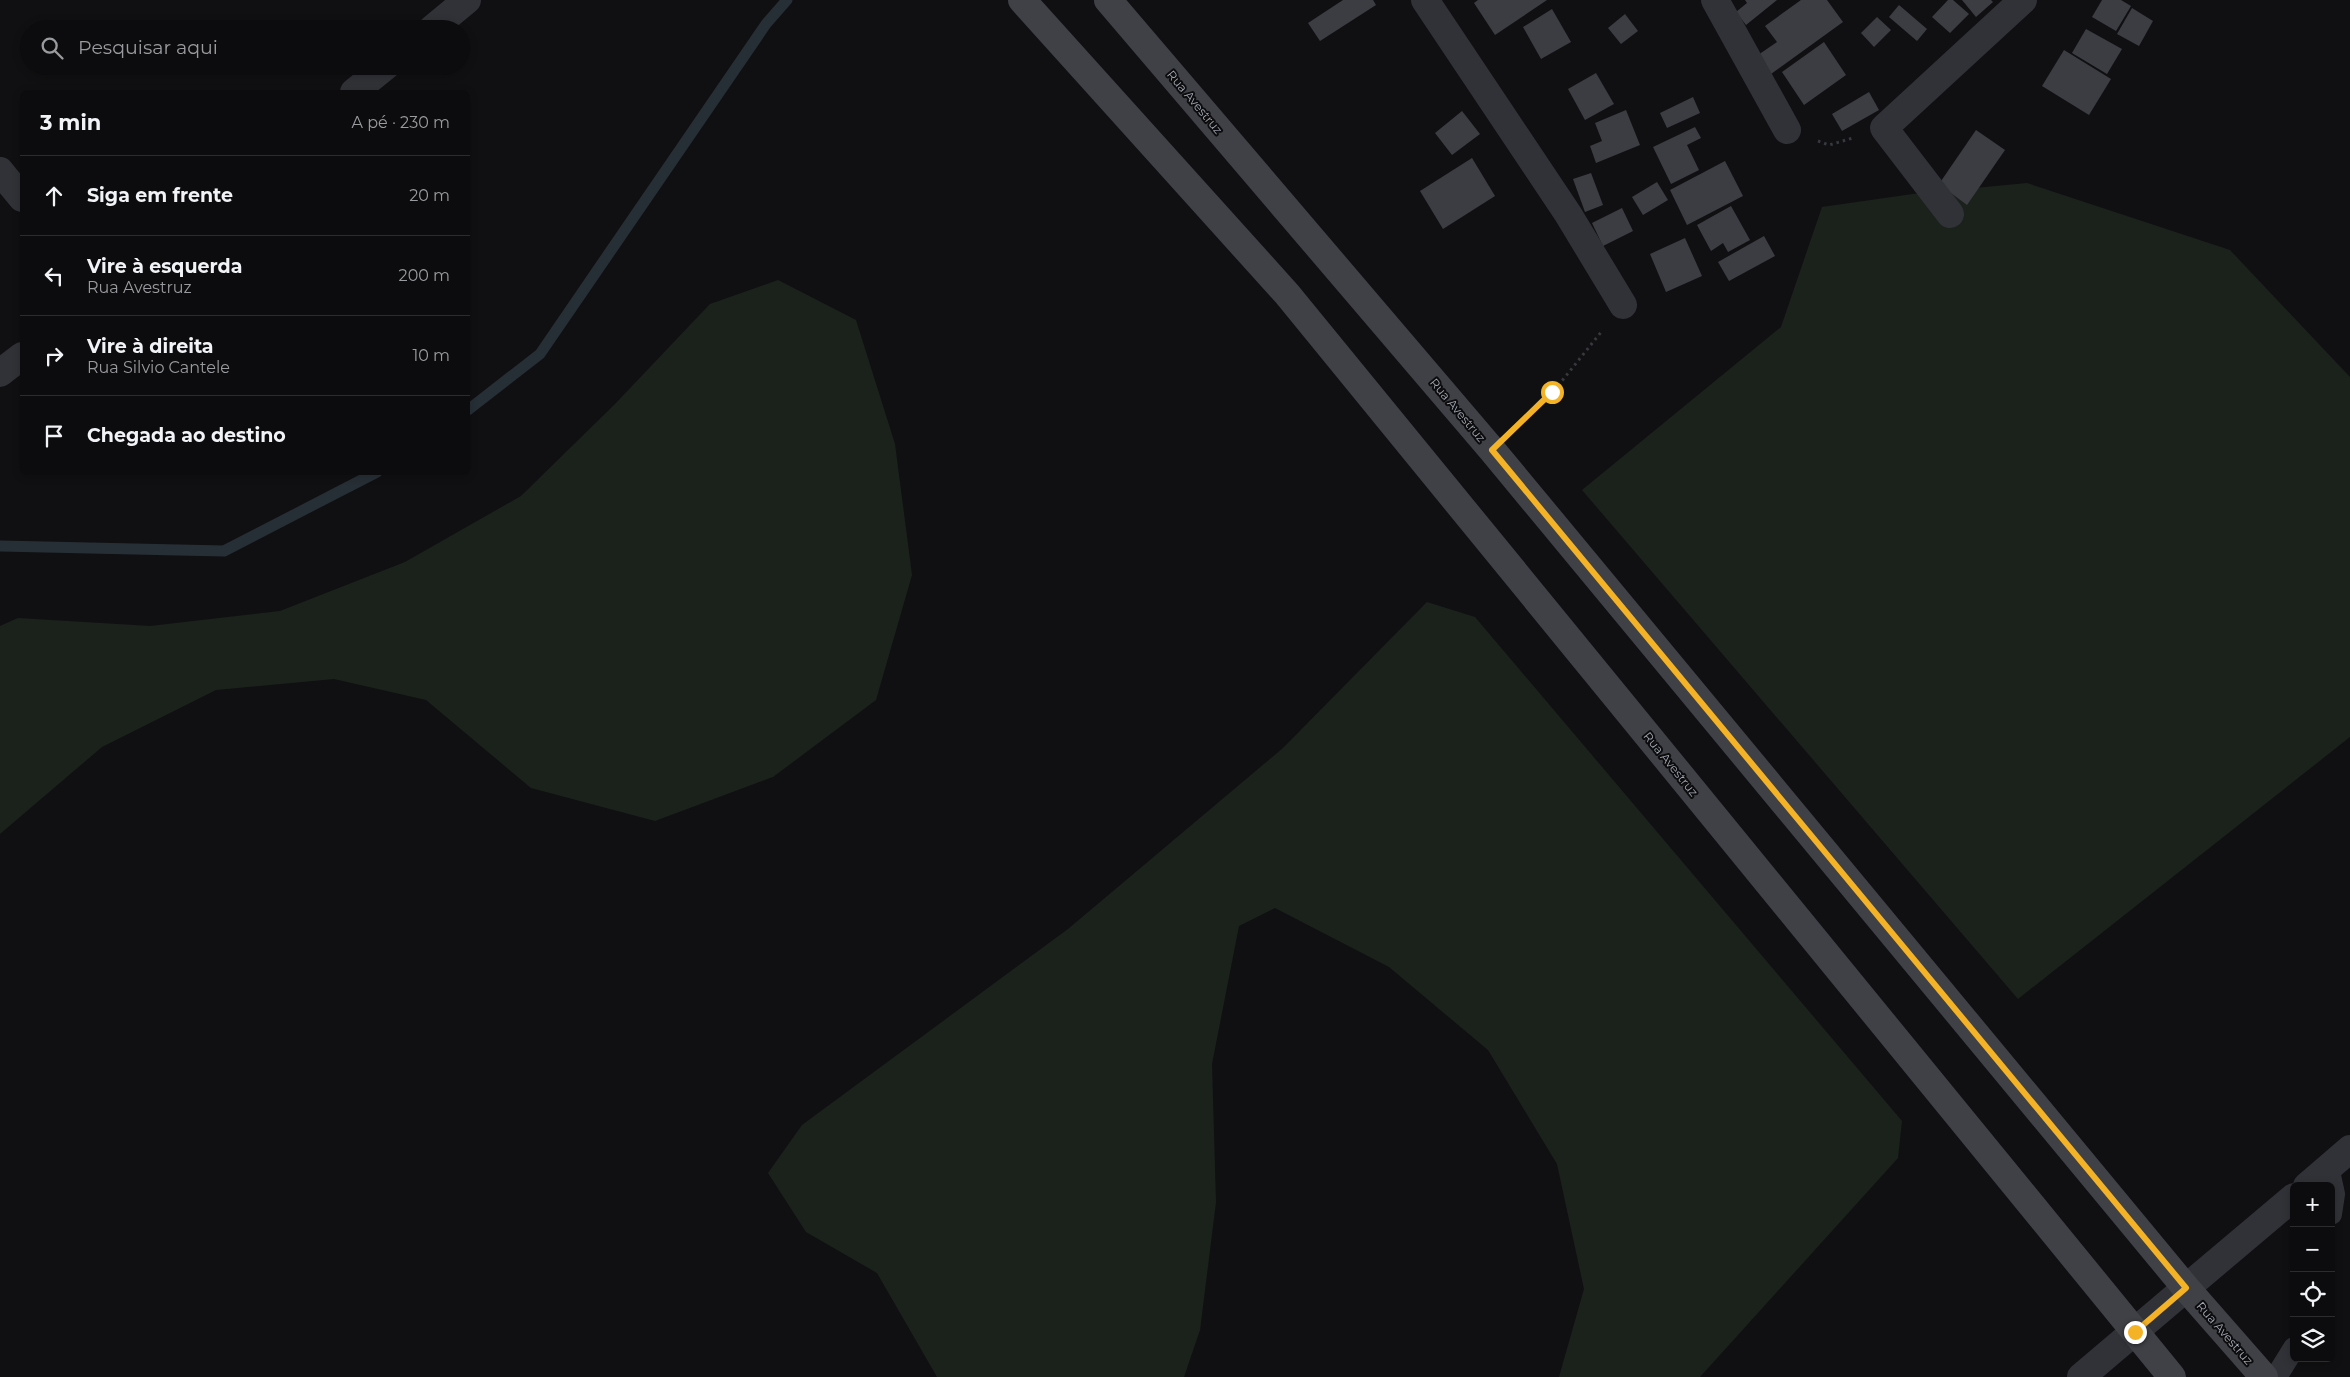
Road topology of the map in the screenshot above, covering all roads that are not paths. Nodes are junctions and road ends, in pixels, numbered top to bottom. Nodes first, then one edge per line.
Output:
1 (467, 0) edge
2 (1022, 0) edge
3 (1108, 0) edge
4 (1425, 0) edge
5 (1715, 0) edge
6 (2023, 0) edge
7 (443, 20) edge
8 (375, 75) edge
9 (356, 90) edge
10 (1787, 130) road end
11 (0, 171) edge
12 (20, 196) edge
13 (1950, 214) dead end
14 (1623, 305) road end
15 (20, 358) edge
16 (0, 373) edge
17 (2350, 1149) edge
18 (2328, 1167) junction
19 (2311, 1182) edge
20 (2331, 1182) edge
21 (2290, 1200) edge
22 (2186, 1288) junction
23 (2135, 1332) junction
24 (2290, 1354) edge
25 (2081, 1377) edge
26 (2172, 1377) edge
27 (2264, 1377) edge
28 (2276, 1377) edge

1 - 7 street
2 - 23 main road, Rua Avestruz
3 - 22 main road, Rua Avestruz
4 - 14 street
5 - 10 street
6 - 13 street
8 - 9 street
11 - 12 street
15 - 16 street
17 - 18 street
18 - 19 street
18 - 20 lane
21 - 22 street
22 - 23 street
22 - 27 main road, Rua Avestruz
23 - 25 street
23 - 26 main road, Rua Avestruz
24 - 28 lane

